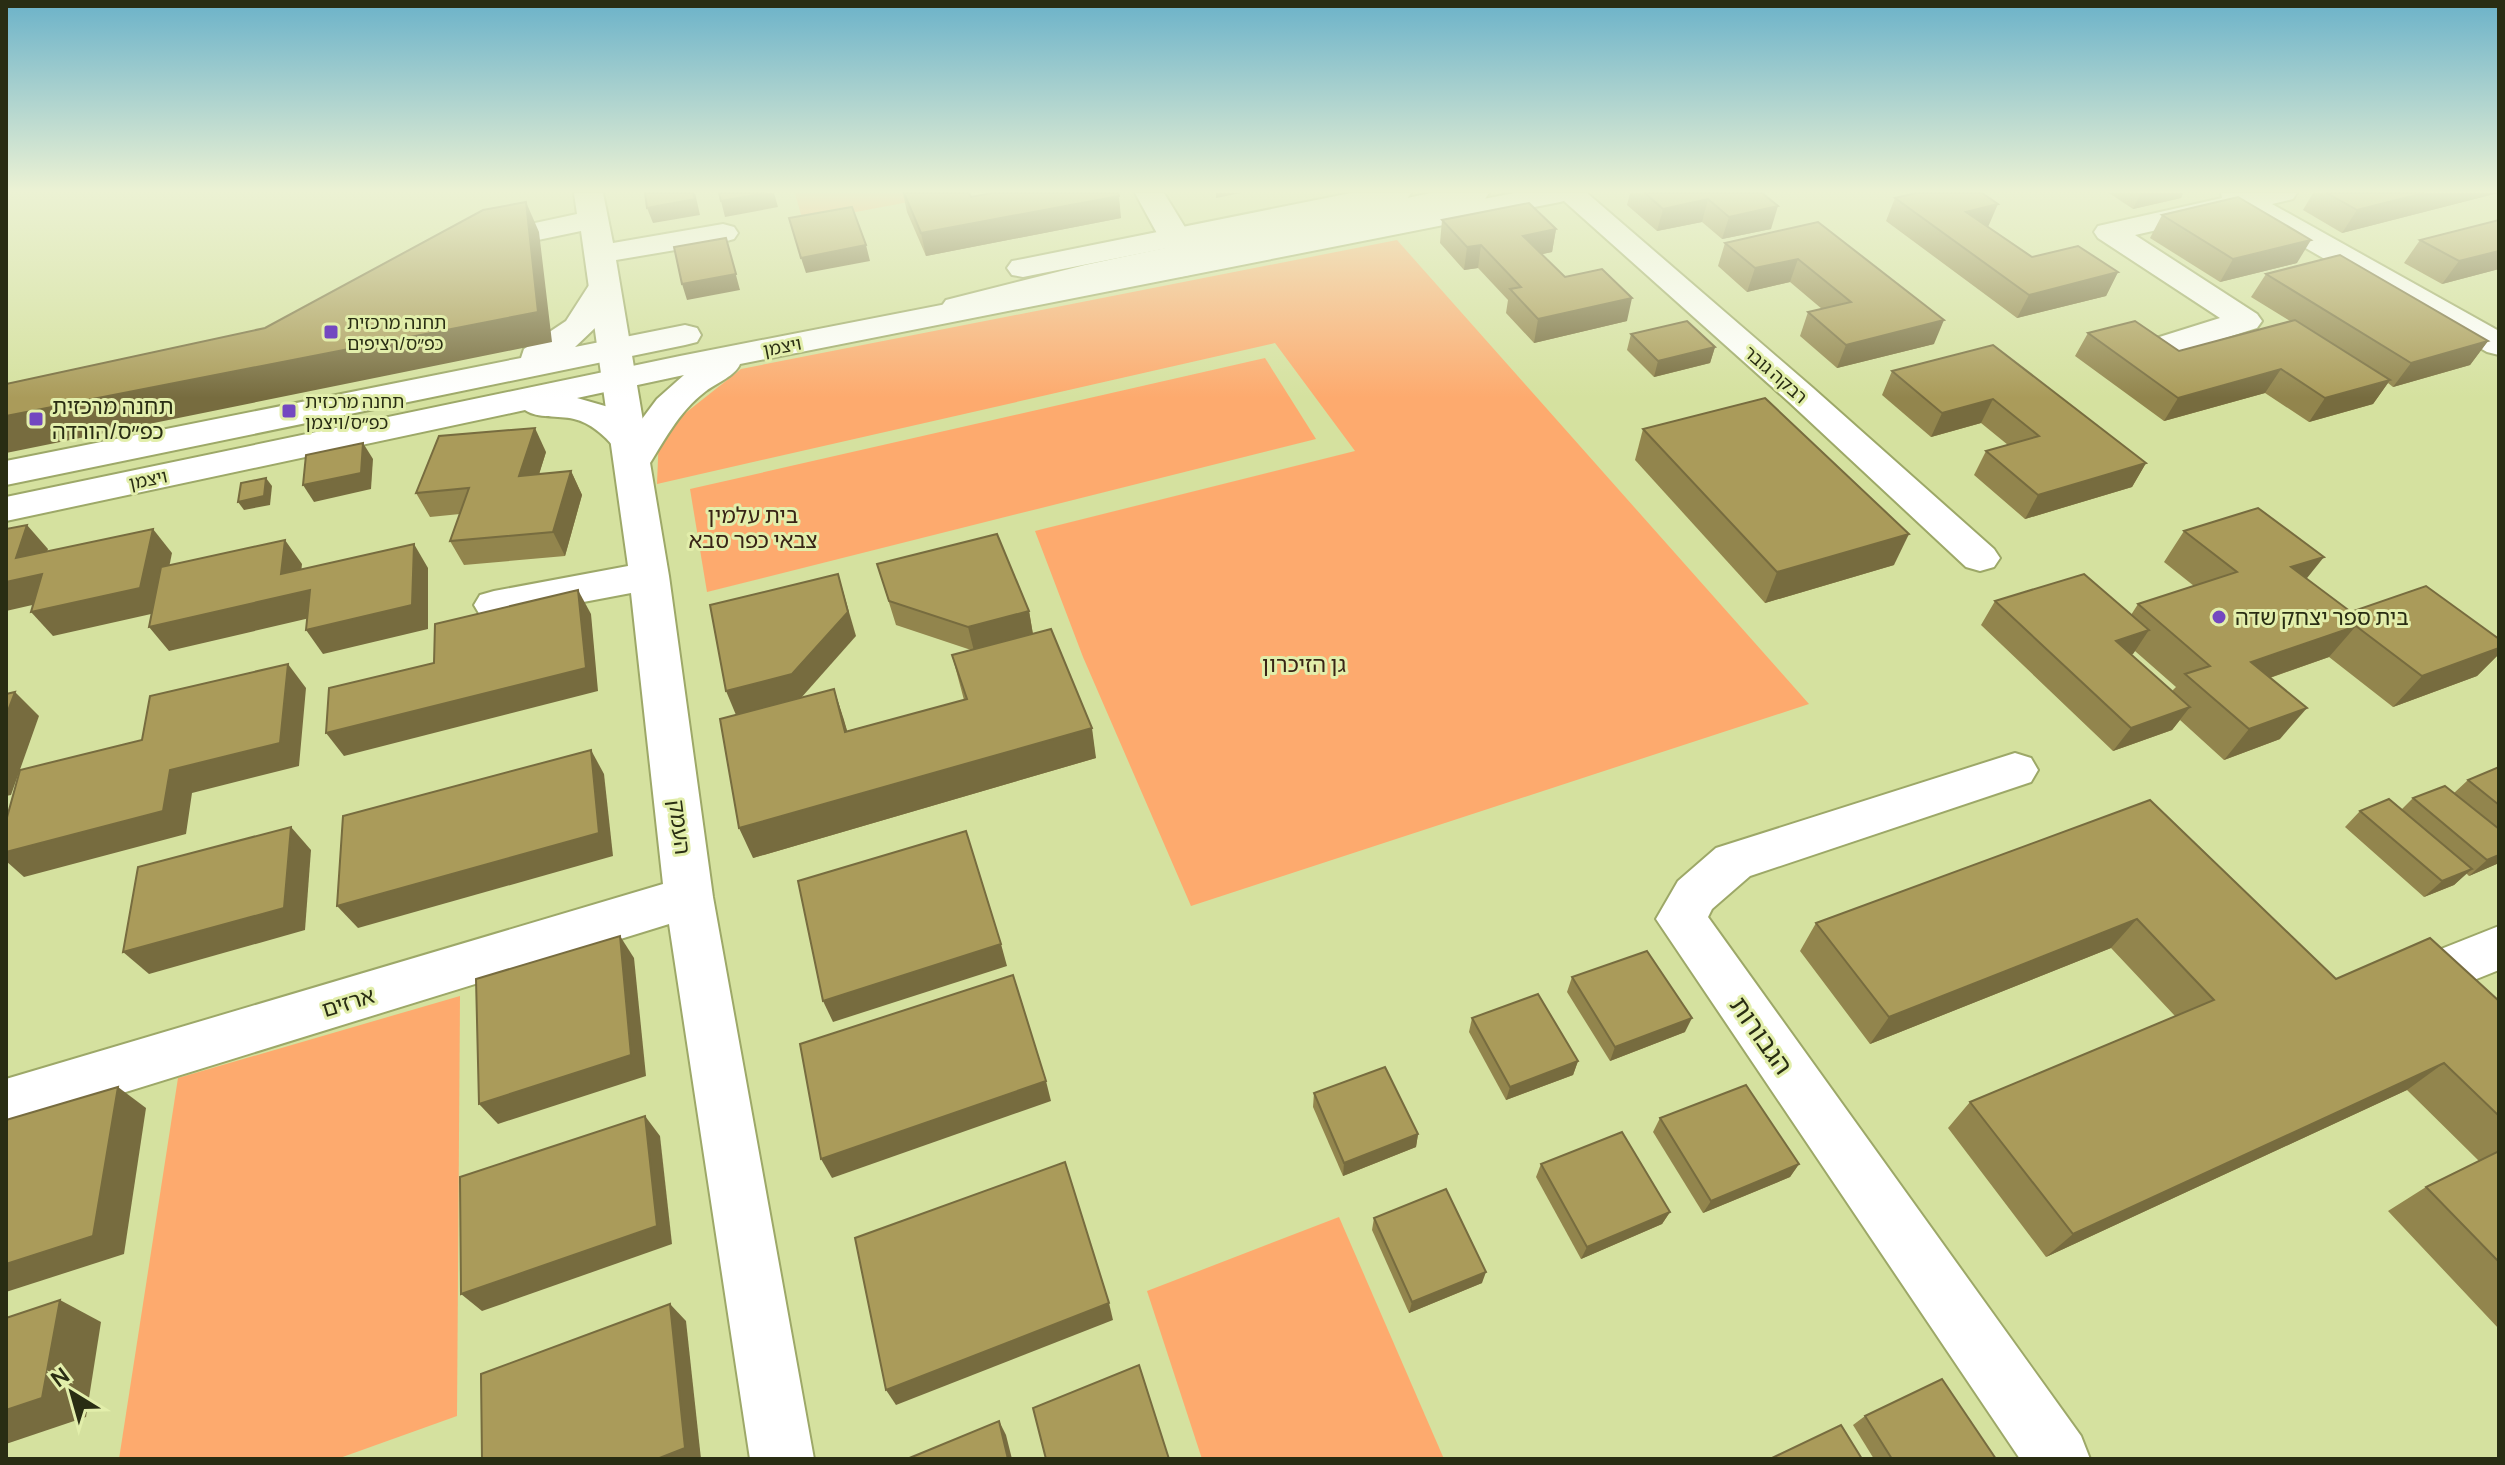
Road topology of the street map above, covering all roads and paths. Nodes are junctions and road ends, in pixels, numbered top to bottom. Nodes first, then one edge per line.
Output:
1 (600, 261) edge
2 (630, 261) edge
3 (1136, 261) edge
4 (1146, 261) edge
5 (1648, 261) edge
6 (2154, 261) edge
7 (2352, 261) edge
8 (602, 270) junction
9 (2499, 345) edge
10 (2165, 346) edge
11 (748, 352) junction
12 (615, 363) junction
13 (494, 390) junction
14 (630, 452) junction
15 (6, 473) edge
16 (6, 509) edge
17 (1980, 558) dead end
18 (649, 576) junction
19 (494, 605) dead end
20 (2015, 770) dead end
21 (689, 897) junction
22 (6, 1104) edge
23 (782, 1459) edge
24 (2058, 1459) edge

1 - 8 street, העמק
2 - 8 street
3 - 12 street, ויצמן
4 - 11 street, ויצמן
5 - 17 street, רבקה גובר
6 - 10 street
7 - 9 street
8 - 12 street, העמק
8 - 13 street
11 - 12 street, ויצמן
11 - 14 street
12 - 13 street, ויצמן
12 - 14 street, העמק
13 - 14 street
13 - 15 street, ויצמן
13 - 16 street, ויצמן
14 - 18 street, העמק
18 - 19 street
18 - 21 street, העמק
20 - 24 street, הגבורות
21 - 22 street, ארזים
21 - 23 street, העמק

